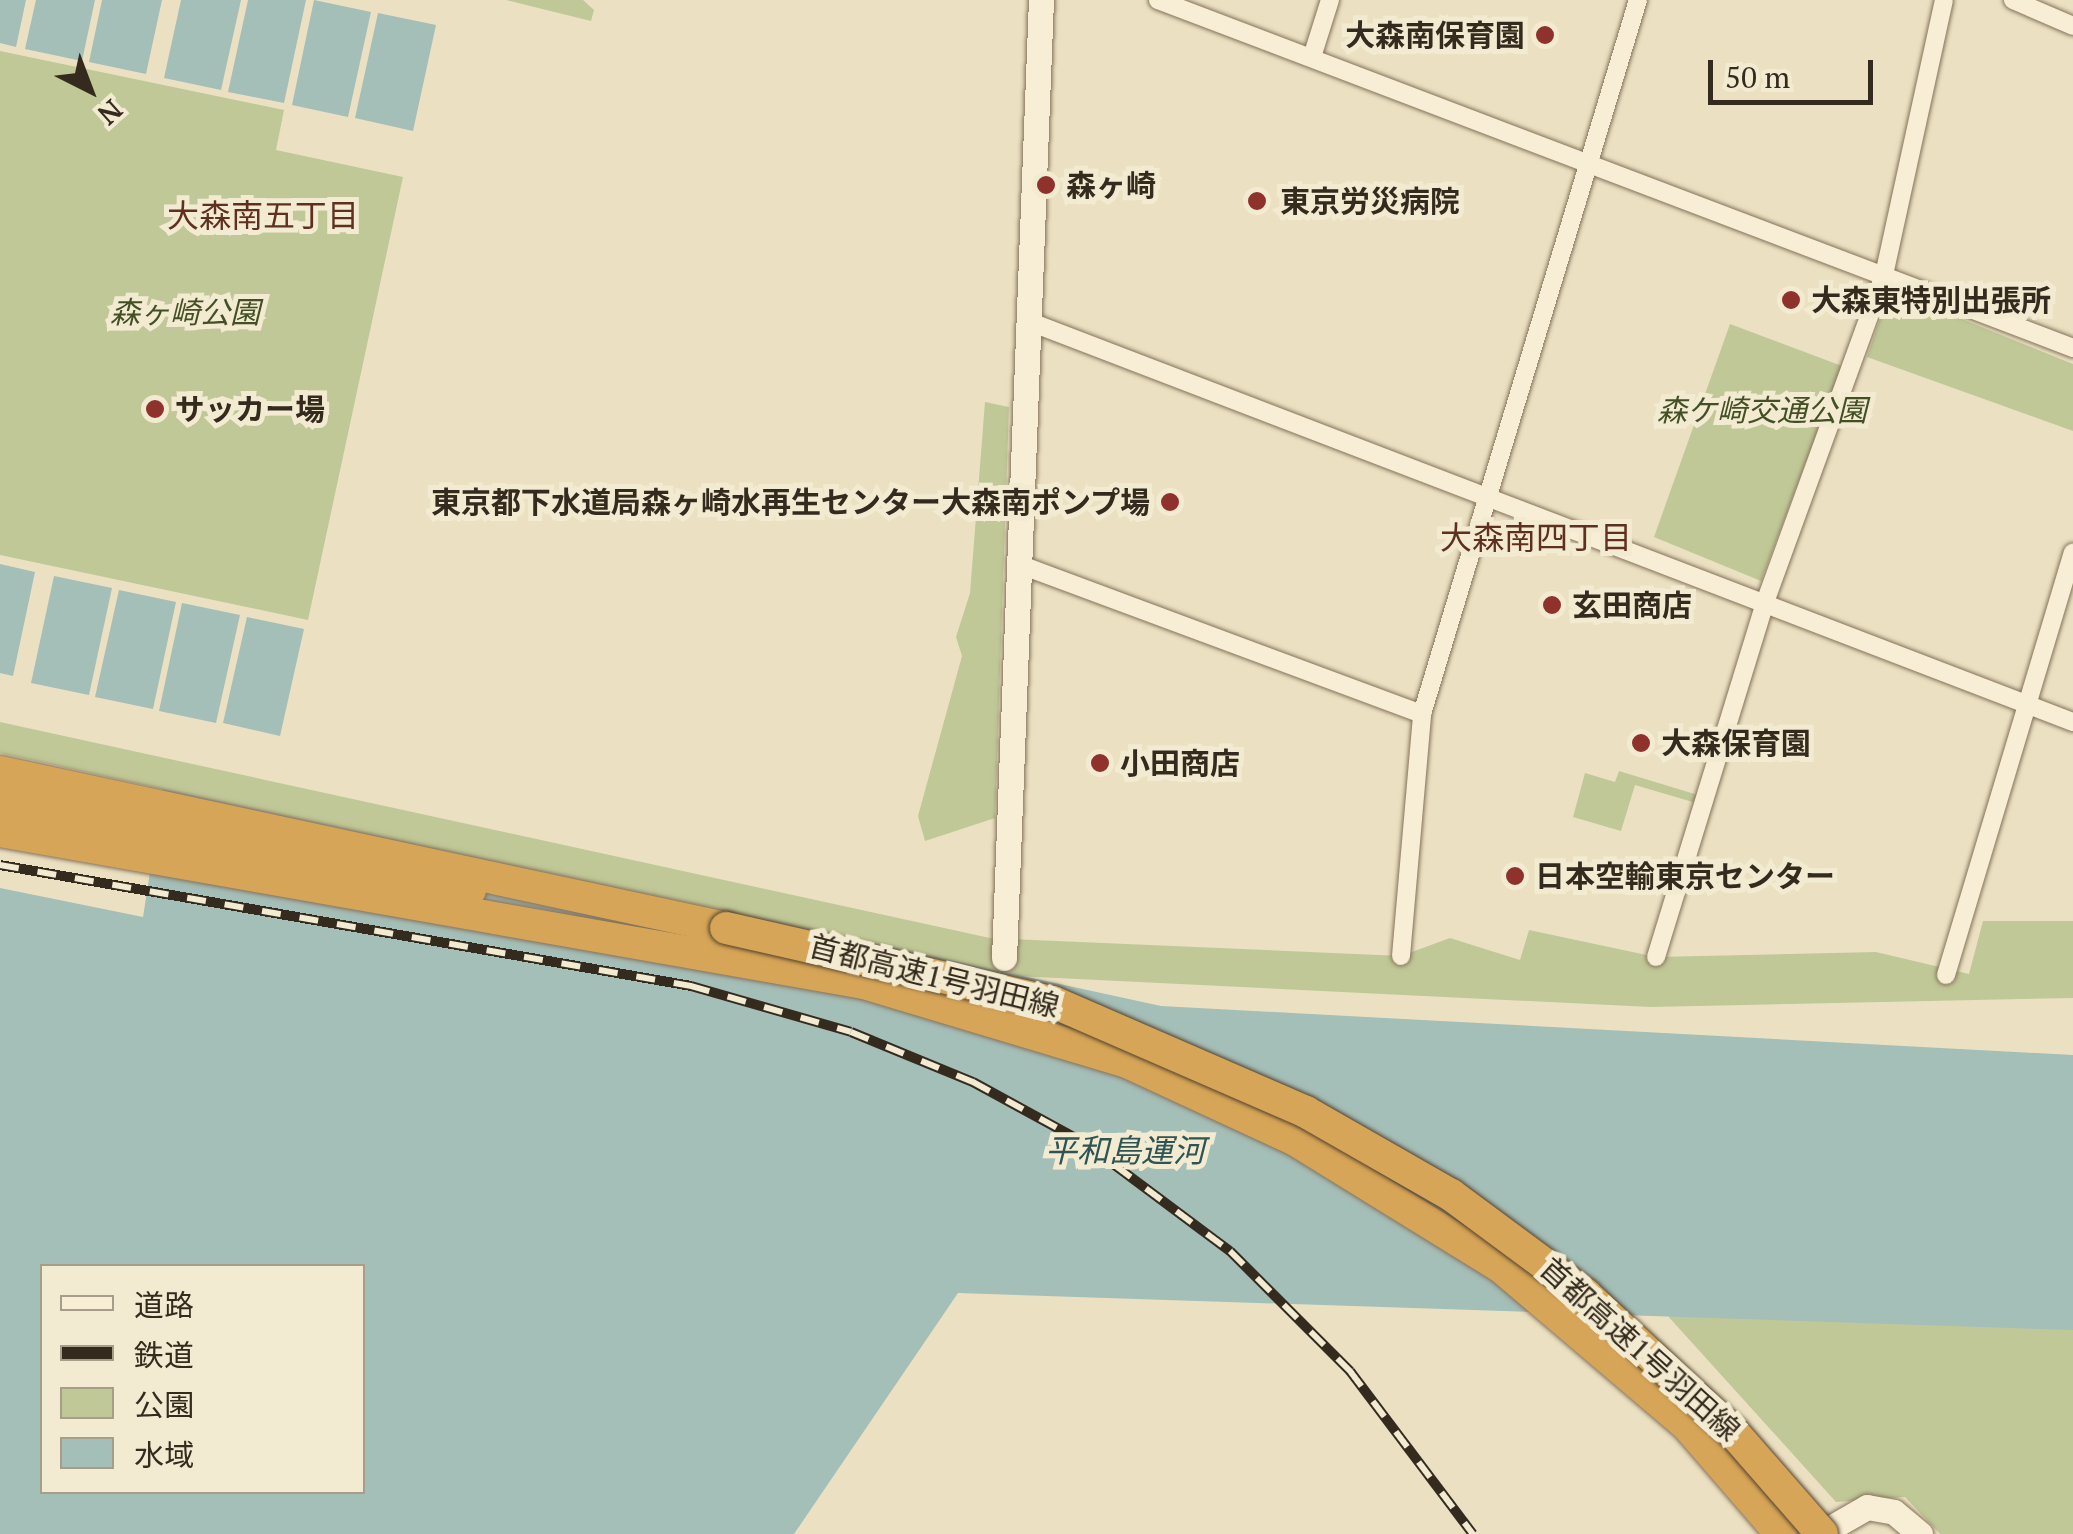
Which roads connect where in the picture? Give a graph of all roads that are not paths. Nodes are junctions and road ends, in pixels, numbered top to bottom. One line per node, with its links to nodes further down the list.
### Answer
1 (1041, 0): 11 (street)
2 (1158, 0): 8 (street)
3 (1330, 0): 8 (street)
4 (1638, 0): 9 (street)
5 (1944, 0): 10 (street)
6 (2013, 0): 7 (street)
7 (2073, 26)
8 (1312, 58): 9 (street)
9 (1588, 162): 10 (street); 13 (street)
10 (1884, 275): 12 (street); 16 (street)
11 (1033, 323): 13 (street); 15 (street)
12 (2073, 348)
13 (1487, 496): 16 (street); 18 (street)
14 (2073, 553): 17 (street)
15 (1021, 565): 18 (street); 25 (street)
16 (1764, 605): 17 (street); 26 (street)
17 (2030, 706): 19 (street); 27 (street)
18 (1422, 714): 24 (street)
19 (2073, 722)
20 (0, 772): 23 (highway)
21 (0, 803): 23 (highway, 首都高速1号羽田線)
22 (0, 831): 29 (highway, 首都高速1号羽田線)
23 (726, 928): 28 (highway, 首都高速1号羽田線, bridge)
24 (1401, 956)
25 (1004, 958)
26 (1656, 958)
27 (1946, 975)
28 (1780, 1482): 30 (highway, 首都高速1号羽田線, bridge); 31 (highway, bridge)
29 (1782, 1534)
30 (1821, 1534): 32 (street)
31 (1832, 1534)
32 (1920, 1534)

